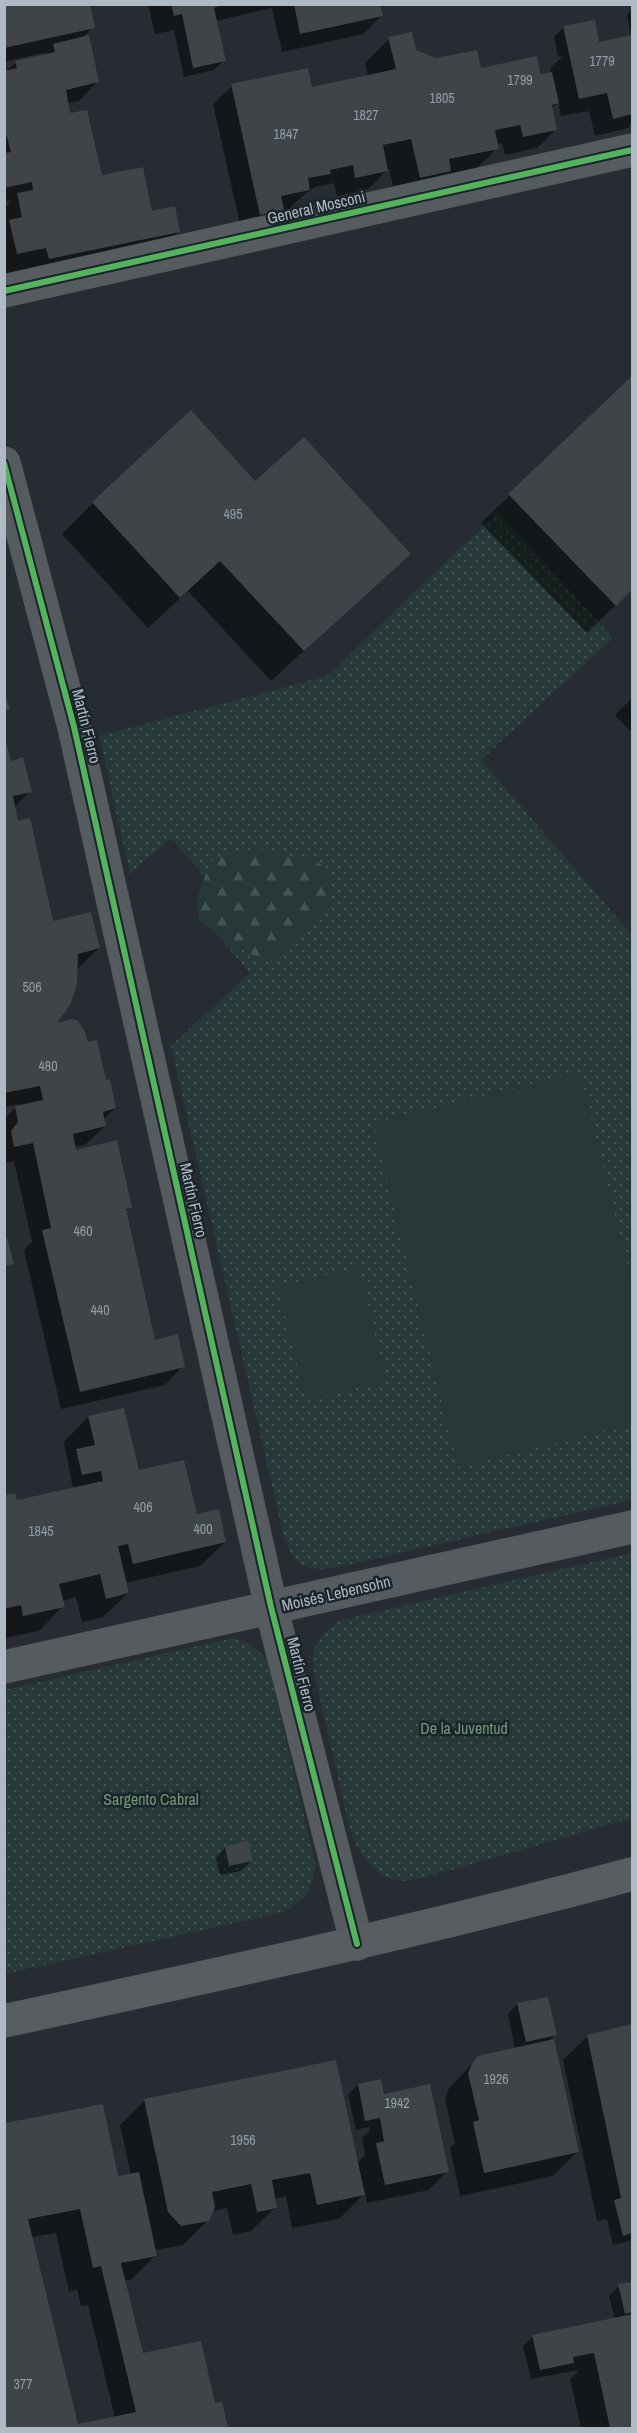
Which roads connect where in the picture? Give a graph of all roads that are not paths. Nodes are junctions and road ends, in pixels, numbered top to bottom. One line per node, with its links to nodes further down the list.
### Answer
1 (633, 150): 2 (street, General Mosconi)
2 (4, 291)
3 (4, 463): 5 (street, Martín Fierro)
4 (633, 1527): 5 (street, Moisés Lebensohn)
5 (272, 1607): 6 (street, Moisés Lebensohn); 8 (street, Martín Fierro)
6 (4, 1667)
7 (633, 1874): 8 (main road)
8 (357, 1944): 9 (main road)
9 (4, 2021)

